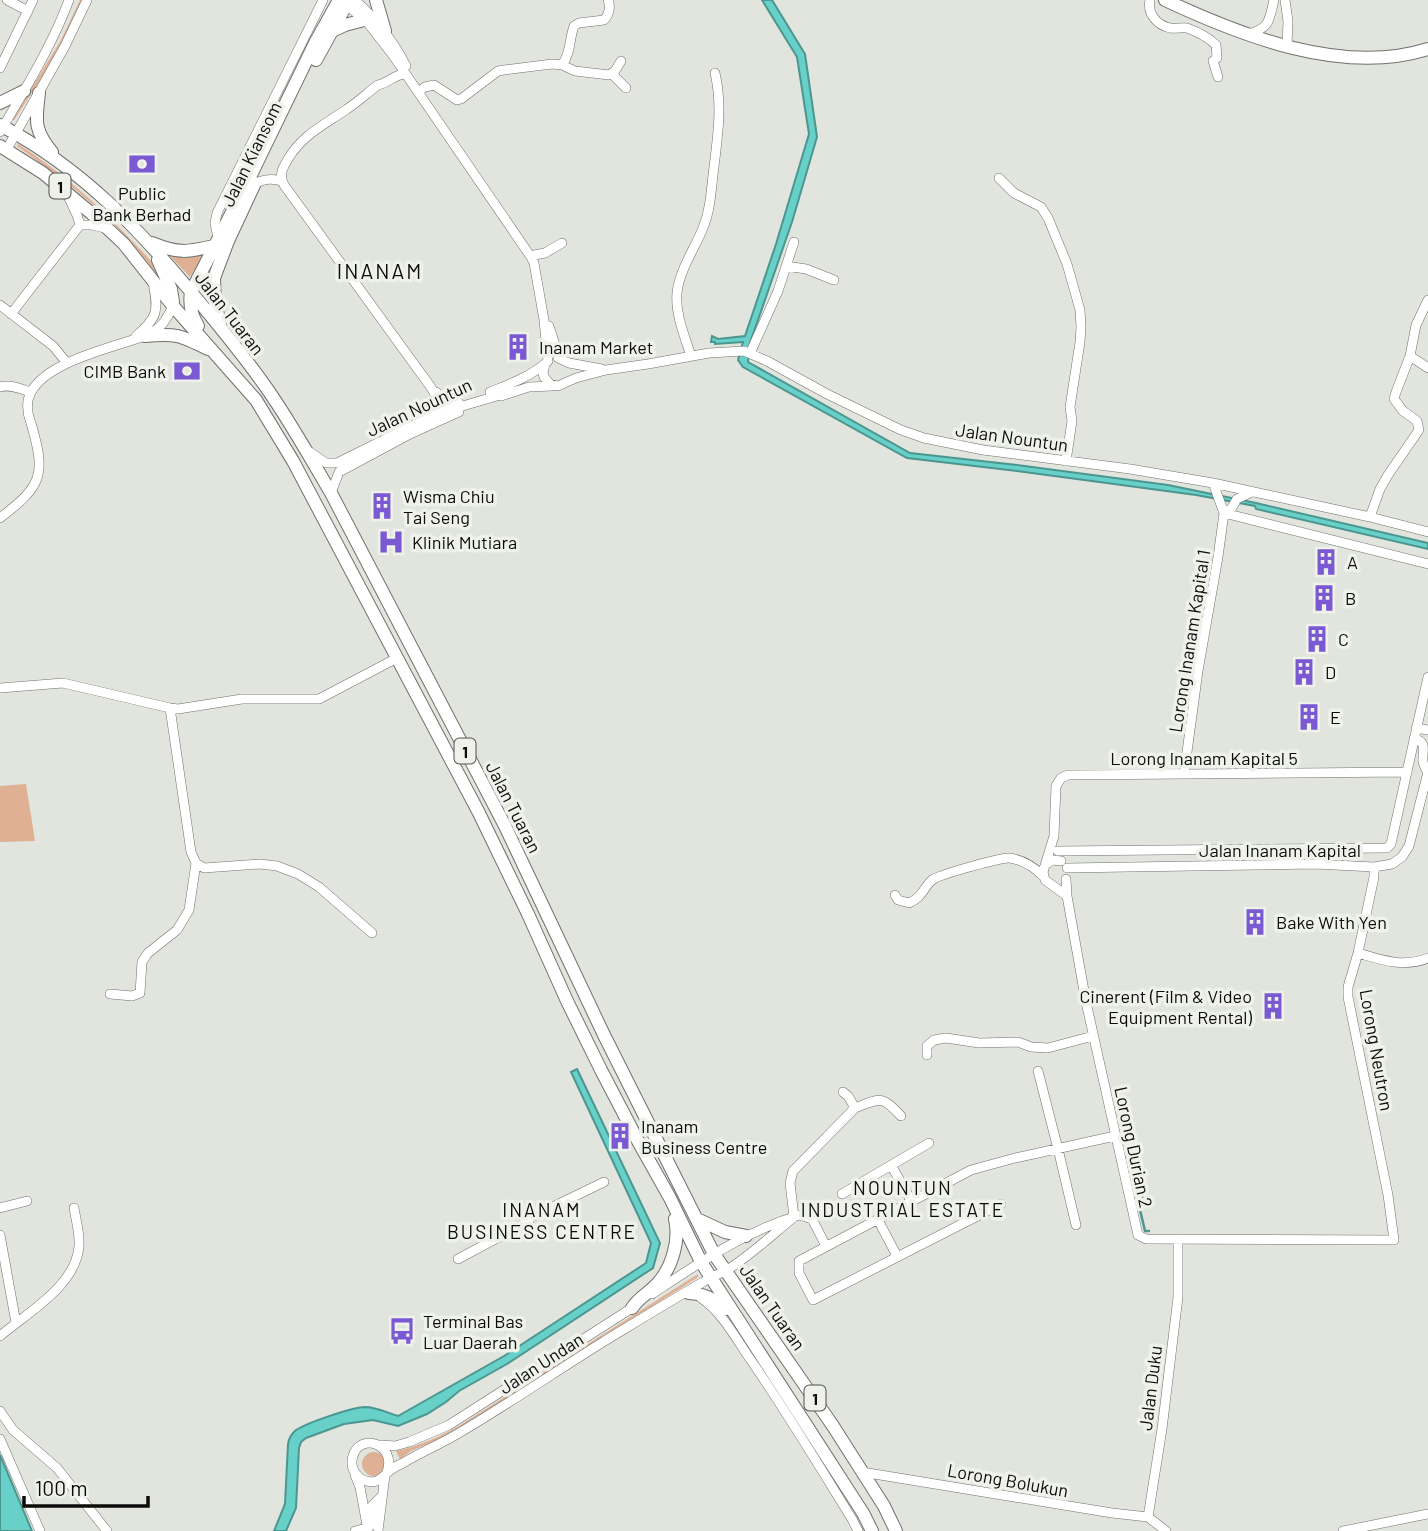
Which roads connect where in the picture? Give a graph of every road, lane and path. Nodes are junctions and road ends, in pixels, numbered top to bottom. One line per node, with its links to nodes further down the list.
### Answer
1 (7, 0): 13 (street)
2 (33, 0): 13 (street)
3 (69, 0): 31 (street)
4 (87, 0): 32 (street)
5 (323, 0): 45 (street)
6 (376, 0): 15 (main road)
7 (608, 0): 22 (street)
8 (1150, 0): 27 (street)
9 (1165, 0): 17 (main road)
10 (1274, 0): 17 (street)
11 (1285, 0): 18 (street)
12 (346, 1): 14 (street); 15 (street); 16 (main road, Jalan Kiansom); 45 (main road, Jalan Kiansom)
13 (28, 11): 23 (street)
14 (365, 20): 16 (main road); 20 (street)
15 (385, 31): 30 (street)
16 (330, 32): 40 (main road, Jalan Kiansom)
17 (1248, 34): 18 (main road)
18 (1287, 46): 19 (main road)
19 (1428, 49)
20 (392, 54): 25 (street); 28 (street)
21 (621, 61): 26 (street)
22 (562, 65): 26 (street); 30 (street)
23 (0, 68)
24 (715, 73): 62 (street)
25 (404, 74): 28 (street); 65 (street)
26 (612, 74): 29 (street)
27 (1218, 77)
28 (378, 85): 39 (street)
29 (625, 88)
30 (421, 90): 48 (street)
31 (24, 91): 33 (main road); 34 (street)
32 (39, 93): 35 (street); 37 (main road)
33 (0, 103)
34 (1, 128): 35 (main road, Jalan Tuaran / 1)
35 (16, 134): 36 (street); 37 (main road, Jalan Tuaran / 1)
36 (4, 148): 41 (main road, Jalan Tuaran / 1)
37 (61, 163): 44 (main road, Jalan Tuaran / 1)
38 (999, 178): 79 (street)
39 (282, 181): 40 (street); 72 (street)
40 (256, 183): 57 (main road, Jalan Kiansom)
41 (62, 188): 42 (street); 43 (main road, Jalan Tuaran / 1)
42 (80, 225): 43 (street); 56 (street)
43 (109, 229): 50 (main road, Jalan Tuaran / 1)
44 (148, 242): 45 (main road); 52 (main road, Jalan Tuaran / 1); 55 (main road)
45 (216, 242): 52 (main road, Jalan Kiansom)
46 (562, 243): 48 (street)
47 (794, 243): 49 (street)
48 (534, 255): 64 (street)
49 (786, 266): 51 (street); 61 (street)
50 (152, 279): 55 (main road, Jalan Tuaran / 1); 59 (street)
51 (834, 280)
52 (191, 292): 57 (main road, Jalan Tuaran / 1); 60 (main road)
53 (1428, 300): 63 (street)
54 (0, 305): 56 (street)
55 (173, 306): 58 (street); 60 (main road, Jalan Tuaran / 1)
56 (11, 314): 66 (street)
57 (222, 330): 78 (main road, Jalan Tuaran / 1)
58 (145, 336): 59 (street); 60 (main road)
59 (129, 342): 66 (street)
60 (215, 352): 88 (main road, Jalan Tuaran / 1)
61 (752, 354): 62 (street, Jalan Nountun); 79 (street, Jalan Nountun)
62 (691, 356): 68 (street, Jalan Nountun)
63 (1410, 356): 67 (street); 84 (street)
64 (564, 360): 65 (street, Jalan Nountun); 68 (street, Jalan Nountun); 69 (street)
65 (547, 362): 70 (street); 75 (street, Jalan Nountun)
66 (67, 363): 73 (street)
67 (1428, 368)
68 (606, 370): 69 (street, Jalan Nountun)
69 (566, 383): 70 (street, Jalan Nountun)
70 (554, 386): 74 (street, Jalan Nountun)
71 (0, 387): 73 (street)
72 (432, 389): 75 (street); 76 (street); 77 (street)
73 (30, 392): 85 (street)
74 (507, 393): 76 (street); 82 (street, Jalan Nountun)
75 (458, 403): 76 (street, Jalan Nountun)
76 (444, 409): 77 (street, Jalan Nountun)
77 (412, 425): 78 (street, Jalan Nountun)
78 (306, 449): 82 (main road, Jalan Tuaran / 1)
79 (1066, 461): 80 (street, Jalan Nountun)
80 (1213, 483): 81 (street, Jalan Nountun); 83 (street)
81 (1254, 492): 83 (street); 84 (street, Jalan Nountun)
82 (331, 493): 132 (main road, Jalan Tuaran / 1)
83 (1224, 513): 87 (street); 98 (street, Lorong Inanam Kapital 1)
84 (1370, 517): 86 (street, Jalan Nountun)
85 (0, 518)
86 (1428, 532)
87 (1428, 564)
88 (397, 658): 91 (street); 125 (main road, Jalan Tuaran / 1)
89 (1428, 677): 92 (street)
90 (0, 688): 91 (street)
91 (170, 708): 101 (street)
92 (1423, 719): 93 (street)
93 (1416, 728): 94 (street); 95 (street)
94 (1428, 730)
95 (1414, 738): 96 (street); 97 (street, Jalan Inanam Kapital)
96 (1407, 772): 98 (street, Lorong Inanam Kapital 5); 100 (street)
97 (1428, 772): 104 (street, Jalan Inanam Kapital)
98 (1184, 774): 99 (street, Lorong Inanam Kapital 5)
99 (1054, 836): 100 (street, Lorong Inanam Kapital 5); 102 (street, Lorong Inanam Kapital 5)
100 (1058, 851): 103 (street, Lorong Inanam Kapital 5)
101 (196, 863): 109 (street); 112 (street)
102 (1046, 864): 103 (street); 105 (street)
103 (1064, 864): 104 (street, Jalan Inanam Kapital); 106 (street)
104 (1374, 867): 110 (street, Lorong Neutron)
105 (1045, 879): 106 (street); 107 (street); 108 (street)
106 (1066, 879): 108 (street, Lorong Durian 2)
107 (895, 895)
108 (1067, 896): 113 (street, Lorong Durian 2)
109 (372, 933)
110 (1358, 953): 111 (street); 138 (street, Lorong Neutron)
111 (1428, 958)
112 (110, 994)
113 (1094, 1036): 114 (street); 119 (street, Lorong Durian 2)
114 (927, 1055)
115 (1038, 1071): 121 (street)
116 (843, 1092): 117 (street)
117 (855, 1108): 118 (street); 131 (street)
118 (901, 1116)
119 (1115, 1136): 121 (street); 137 (street, Lorong Durian 2)
120 (929, 1143): 122 (street)
121 (1058, 1149): 127 (street); 134 (street)
122 (891, 1165): 124 (street); 127 (street)
123 (604, 1182): 142 (street)
124 (842, 1194)
125 (670, 1198): 143 (main road, Jalan Tuaran / 1); 148 (main road)
126 (27, 1201): 129 (street)
127 (912, 1202): 133 (street)
128 (1001, 1205): 141 (street)
129 (0, 1208)
130 (74, 1208): 150 (street)
131 (794, 1217): 136 (street, Jalan Undan); 139 (street); 144 (street, Jalan Undan)
132 (698, 1219): 136 (main road); 140 (main road, Jalan Tuaran / 1)
133 (878, 1220): 139 (street); 141 (street)
134 (1076, 1225)
135 (0, 1235): 150 (street)
136 (746, 1236): 140 (street, Jalan Undan)
137 (1178, 1239): 138 (street, Lorong Durian 2); 160 (street, Jalan Duku)
138 (1394, 1240)
139 (826, 1246): 141 (street)
140 (714, 1254): 143 (street, Jalan Undan); 144 (main road, Jalan Tuaran / 1)
141 (898, 1256)
142 (458, 1259)
143 (701, 1262): 145 (main road, Jalan Tuaran / 1); 148 (street, Jalan Undan)
144 (726, 1270): 145 (street, Jalan Undan); 156 (main road, Jalan Tuaran / 1)
145 (710, 1278): 147 (street, Jalan Undan); 149 (main road, Jalan Tuaran / 1)
146 (690, 1293): 147 (street); 149 (main road); 166 (street)
147 (673, 1300): 157 (street, Jalan Undan)
148 (632, 1308): 154 (street, Jalan Undan)
149 (734, 1315): 167 (main road, Jalan Tuaran / 1)
150 (16, 1323): 151 (street)
151 (0, 1336)
152 (0, 1411): 163 (street)
153 (0, 1439): 162 (street)
154 (378, 1445): 155 (street, Jalan Undan); 157 (street)
155 (353, 1470): 157 (street); 161 (street)
156 (862, 1472): 160 (street, Lorong Bolukun); 168 (main road, Jalan Tuaran / 1)
157 (386, 1474): 158 (street)
158 (381, 1497): 161 (street); 165 (street)
159 (1428, 1514): 170 (street)
160 (1148, 1517): 169 (street)
161 (368, 1530): 164 (street)
162 (40, 1531)
163 (107, 1531)
164 (355, 1531)
165 (377, 1531)
166 (858, 1531)
167 (870, 1531)
168 (896, 1531)
169 (1166, 1531)
170 (1343, 1531)

